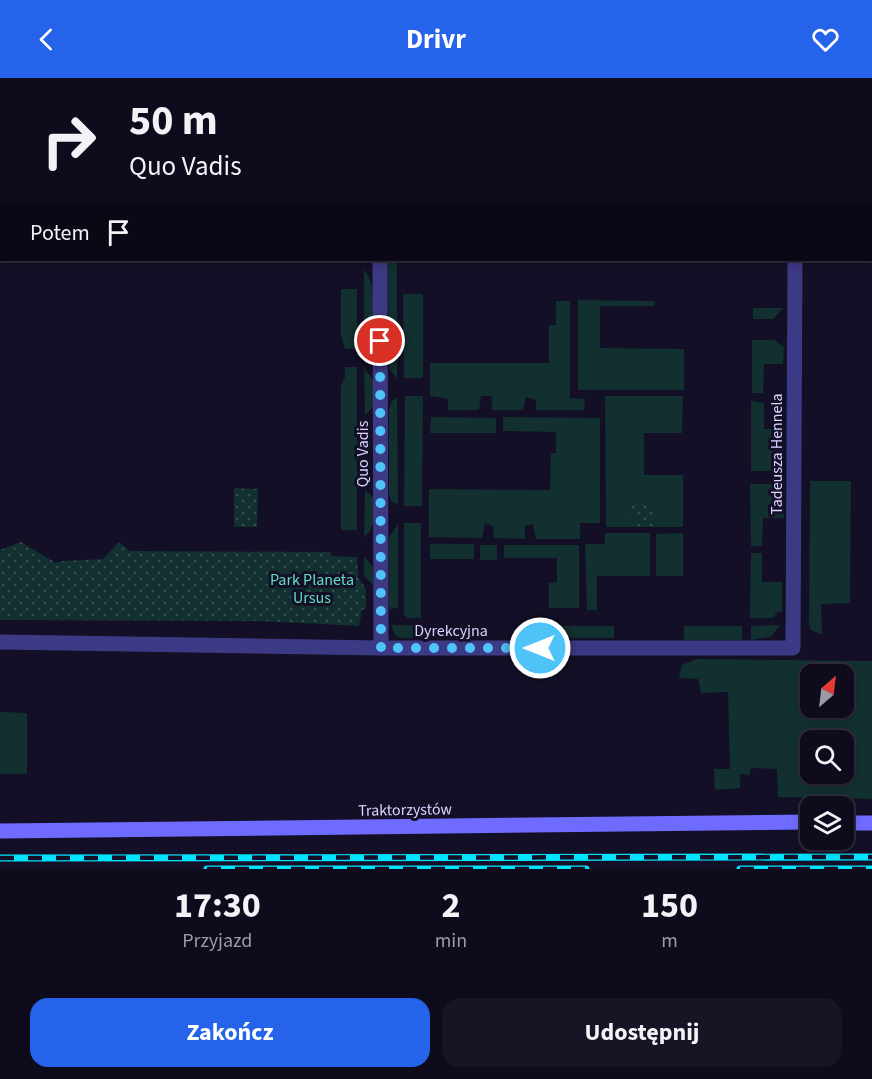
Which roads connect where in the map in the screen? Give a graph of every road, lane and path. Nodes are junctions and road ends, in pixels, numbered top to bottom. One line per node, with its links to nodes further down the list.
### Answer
1 (380, 261): 4 (street, Quo Vadis)
2 (795, 261): 5 (street, Tadeusza Hennela)
3 (0, 642): 4 (street, Dyrekcyjna)
4 (381, 648): 5 (street, Dyrekcyjna)
5 (793, 648)
6 (800, 822): 9 (street, Traktorzystów)
7 (854, 823): 8 (street)
8 (872, 823)
9 (0, 831)

